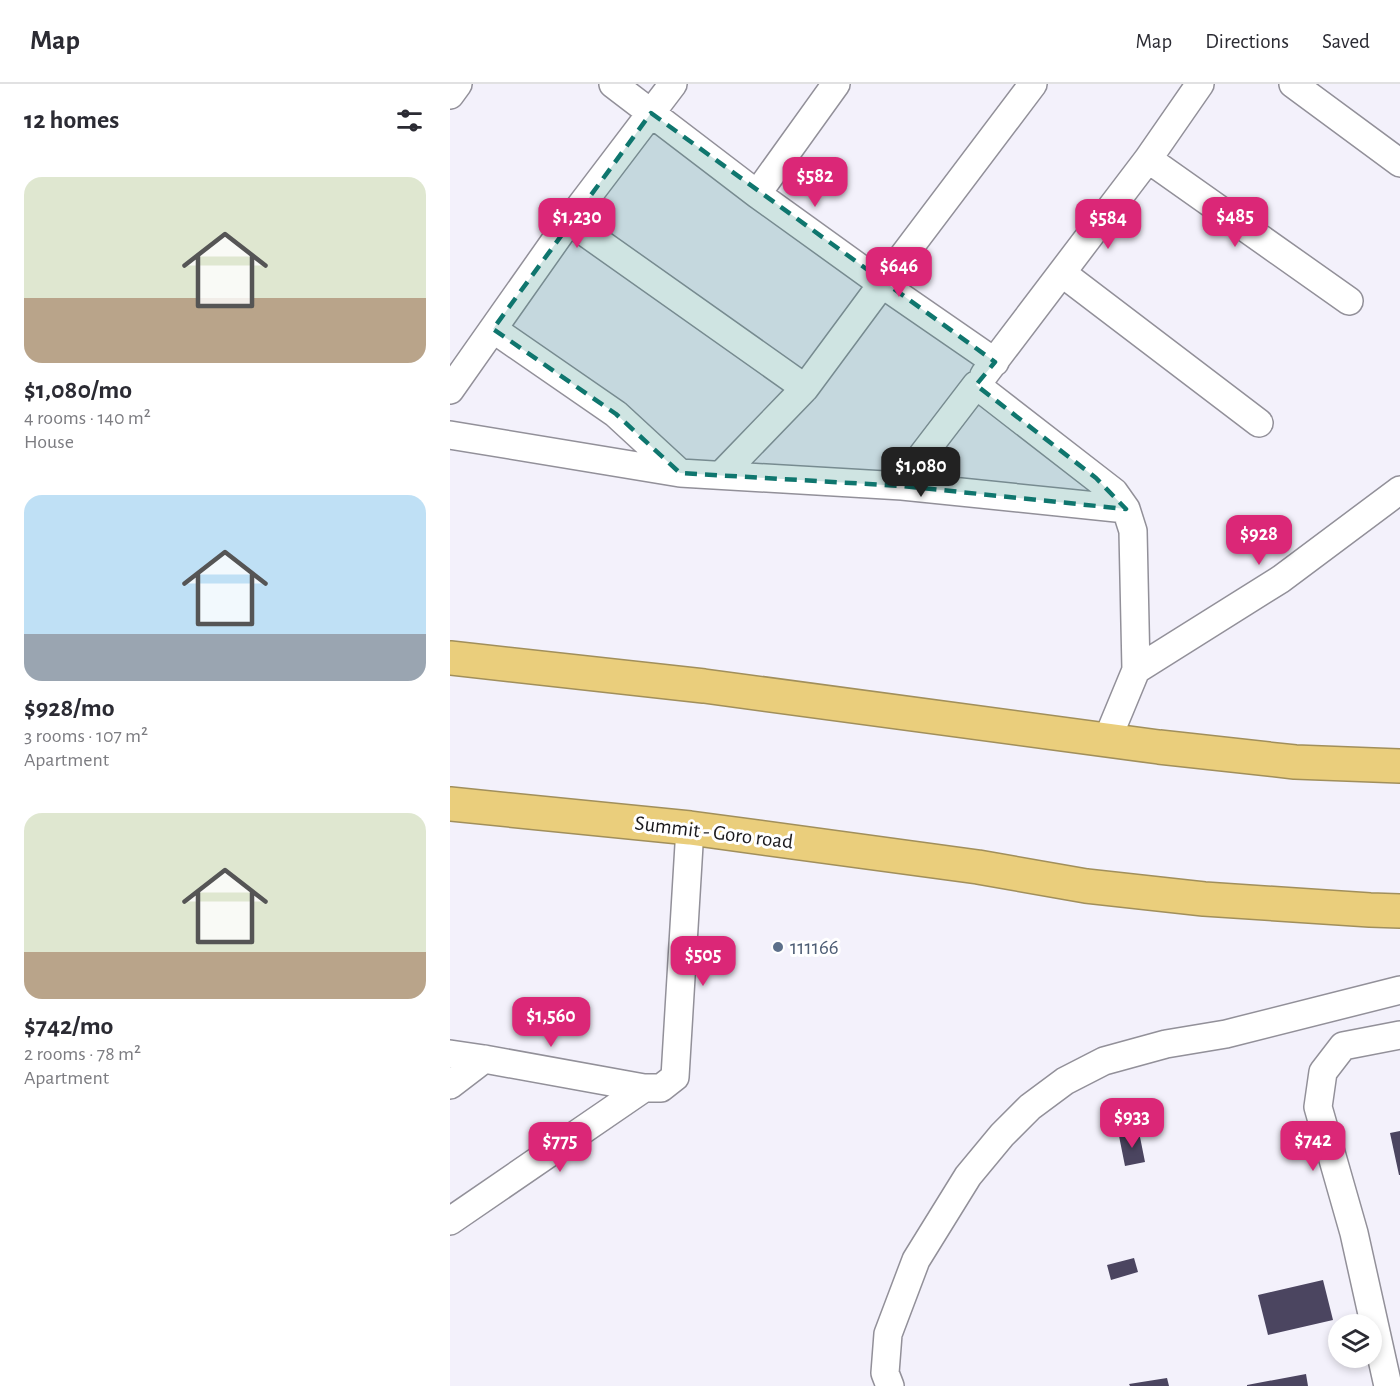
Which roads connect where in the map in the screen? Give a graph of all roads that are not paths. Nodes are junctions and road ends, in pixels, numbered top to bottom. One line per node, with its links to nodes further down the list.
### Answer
1 (458, 84): 8 (street)
2 (613, 84): 9 (street)
3 (673, 84): 9 (street)
4 (836, 84): 12 (street)
5 (1033, 84): 15 (street)
6 (1200, 84): 10 (street)
7 (1293, 84): 11 (street)
8 (450, 95)
9 (651, 113): 12 (street); 13 (street)
10 (1148, 159): 14 (street); 16 (street)
11 (1400, 163)
12 (757, 194): 15 (street)
13 (569, 221): 17 (street); 20 (street)
14 (1062, 273): 18 (street); 22 (street)
15 (882, 284): 18 (street); 20 (street)
16 (1349, 301)
17 (493, 329): 21 (street); 24 (street)
18 (994, 362): 19 (street)
19 (976, 385): 26 (street); 28 (street)
20 (805, 388): 25 (street)
21 (450, 390)
22 (1259, 423)
23 (450, 435): 24 (street)
24 (681, 473): 25 (street)
25 (722, 474): 26 (street)
26 (902, 486): 28 (street)
27 (1400, 490): 30 (street)
28 (1126, 508): 30 (street)
29 (450, 658): 31 (highway)
30 (1136, 670): 31 (street)
31 (1107, 740): 32 (highway)
32 (1400, 766)
33 (450, 804): 34 (highway, Summit - Goro road)
34 (690, 828): 35 (highway, Summit - Goro road); 41 (street)
35 (1400, 911)
36 (1400, 990): 43 (street)
37 (1400, 1035): 44 (street)
38 (450, 1054): 39 (street)
39 (484, 1059): 40 (street); 41 (street)
40 (450, 1085)
41 (644, 1088): 42 (street)
42 (450, 1221)
43 (890, 1386)
44 (1388, 1386)

